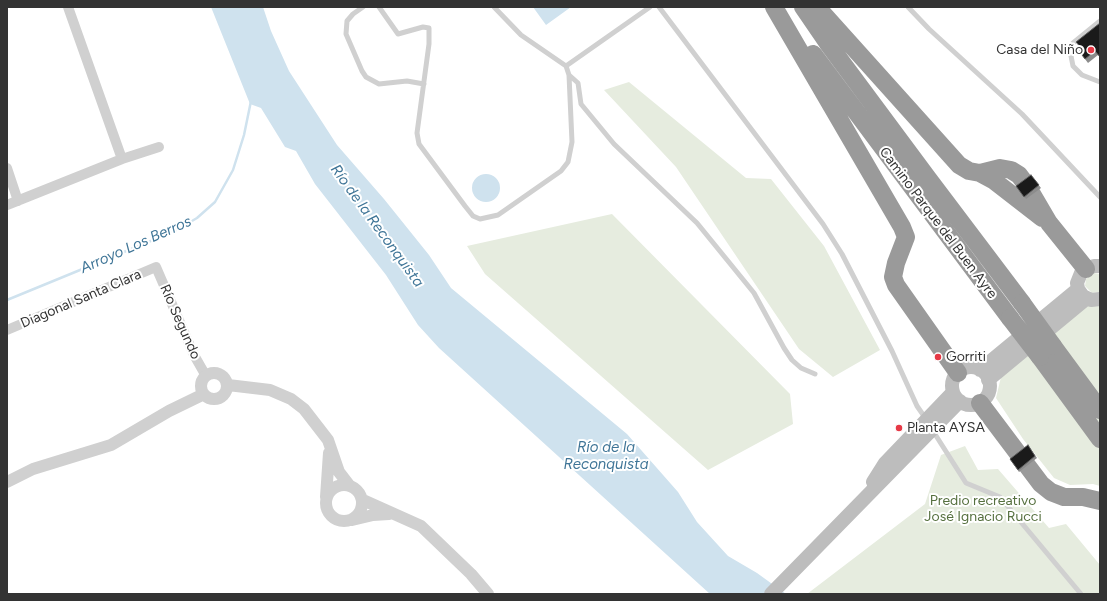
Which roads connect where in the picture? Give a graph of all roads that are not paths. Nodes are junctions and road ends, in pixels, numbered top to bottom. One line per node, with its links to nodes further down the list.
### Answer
1 (68, 7): 17 (street)
2 (363, 7): 15 (lane)
3 (379, 7): 15 (lane)
4 (494, 7): 12 (lane)
5 (650, 7): 12 (lane)
6 (659, 7): 38 (lane)
7 (776, 7): 28 (highway, Camino Parque del Buen Ayre, bridge); 29 (highway)
8 (803, 7): 28 (highway, Camino Parque del Buen Ayre, bridge)
9 (817, 7): 19 (highway)
10 (908, 7): 20 (lane)
11 (1100, 21): 14 (lane)
12 (566, 66): 13 (lane)
13 (569, 75): 15 (lane); 30 (lane)
14 (1100, 82)
15 (424, 84)
16 (159, 147): 17 (street)
17 (122, 159): 21 (street)
18 (7, 168): 21 (street)
19 (980, 173): 23 (highway); 23 (highway)
20 (1100, 197)
21 (18, 201): 22 (street)
22 (7, 205)
23 (1049, 223): 25 (highway)
24 (156, 267): 27 (street, Diagonal Santa Clara); 32 (street, Río Segundo)
25 (1093, 268): 26 (main road)
26 (1088, 295): 31 (main road)
27 (7, 330)
28 (1046, 352): 37 (highway, Camino Parque del Buen Ayre); 39 (highway, Camino Parque del Buen Ayre)
29 (958, 372): 31 (main road); 35 (main road)
30 (815, 374)
31 (984, 375): 36 (main road)
32 (206, 376): 33 (street); 34 (street)
33 (228, 385): 34 (street); 40 (street)
34 (204, 394): 41 (street)
35 (957, 397): 36 (main road); 38 (main road)
36 (980, 403): 45 (highway)
37 (1100, 410)
38 (929, 425): 49 (main road); 50 (lane)
39 (1100, 439)
40 (328, 440): 42 (street); 44 (street)
41 (7, 482)
42 (349, 485): 43 (street); 44 (street)
43 (363, 500): 46 (street); 47 (street)
44 (326, 501): 47 (street)
45 (1100, 501)
46 (393, 514): 47 (street); 48 (street)
47 (351, 520)
48 (488, 594)
49 (771, 594)
50 (1081, 594)

